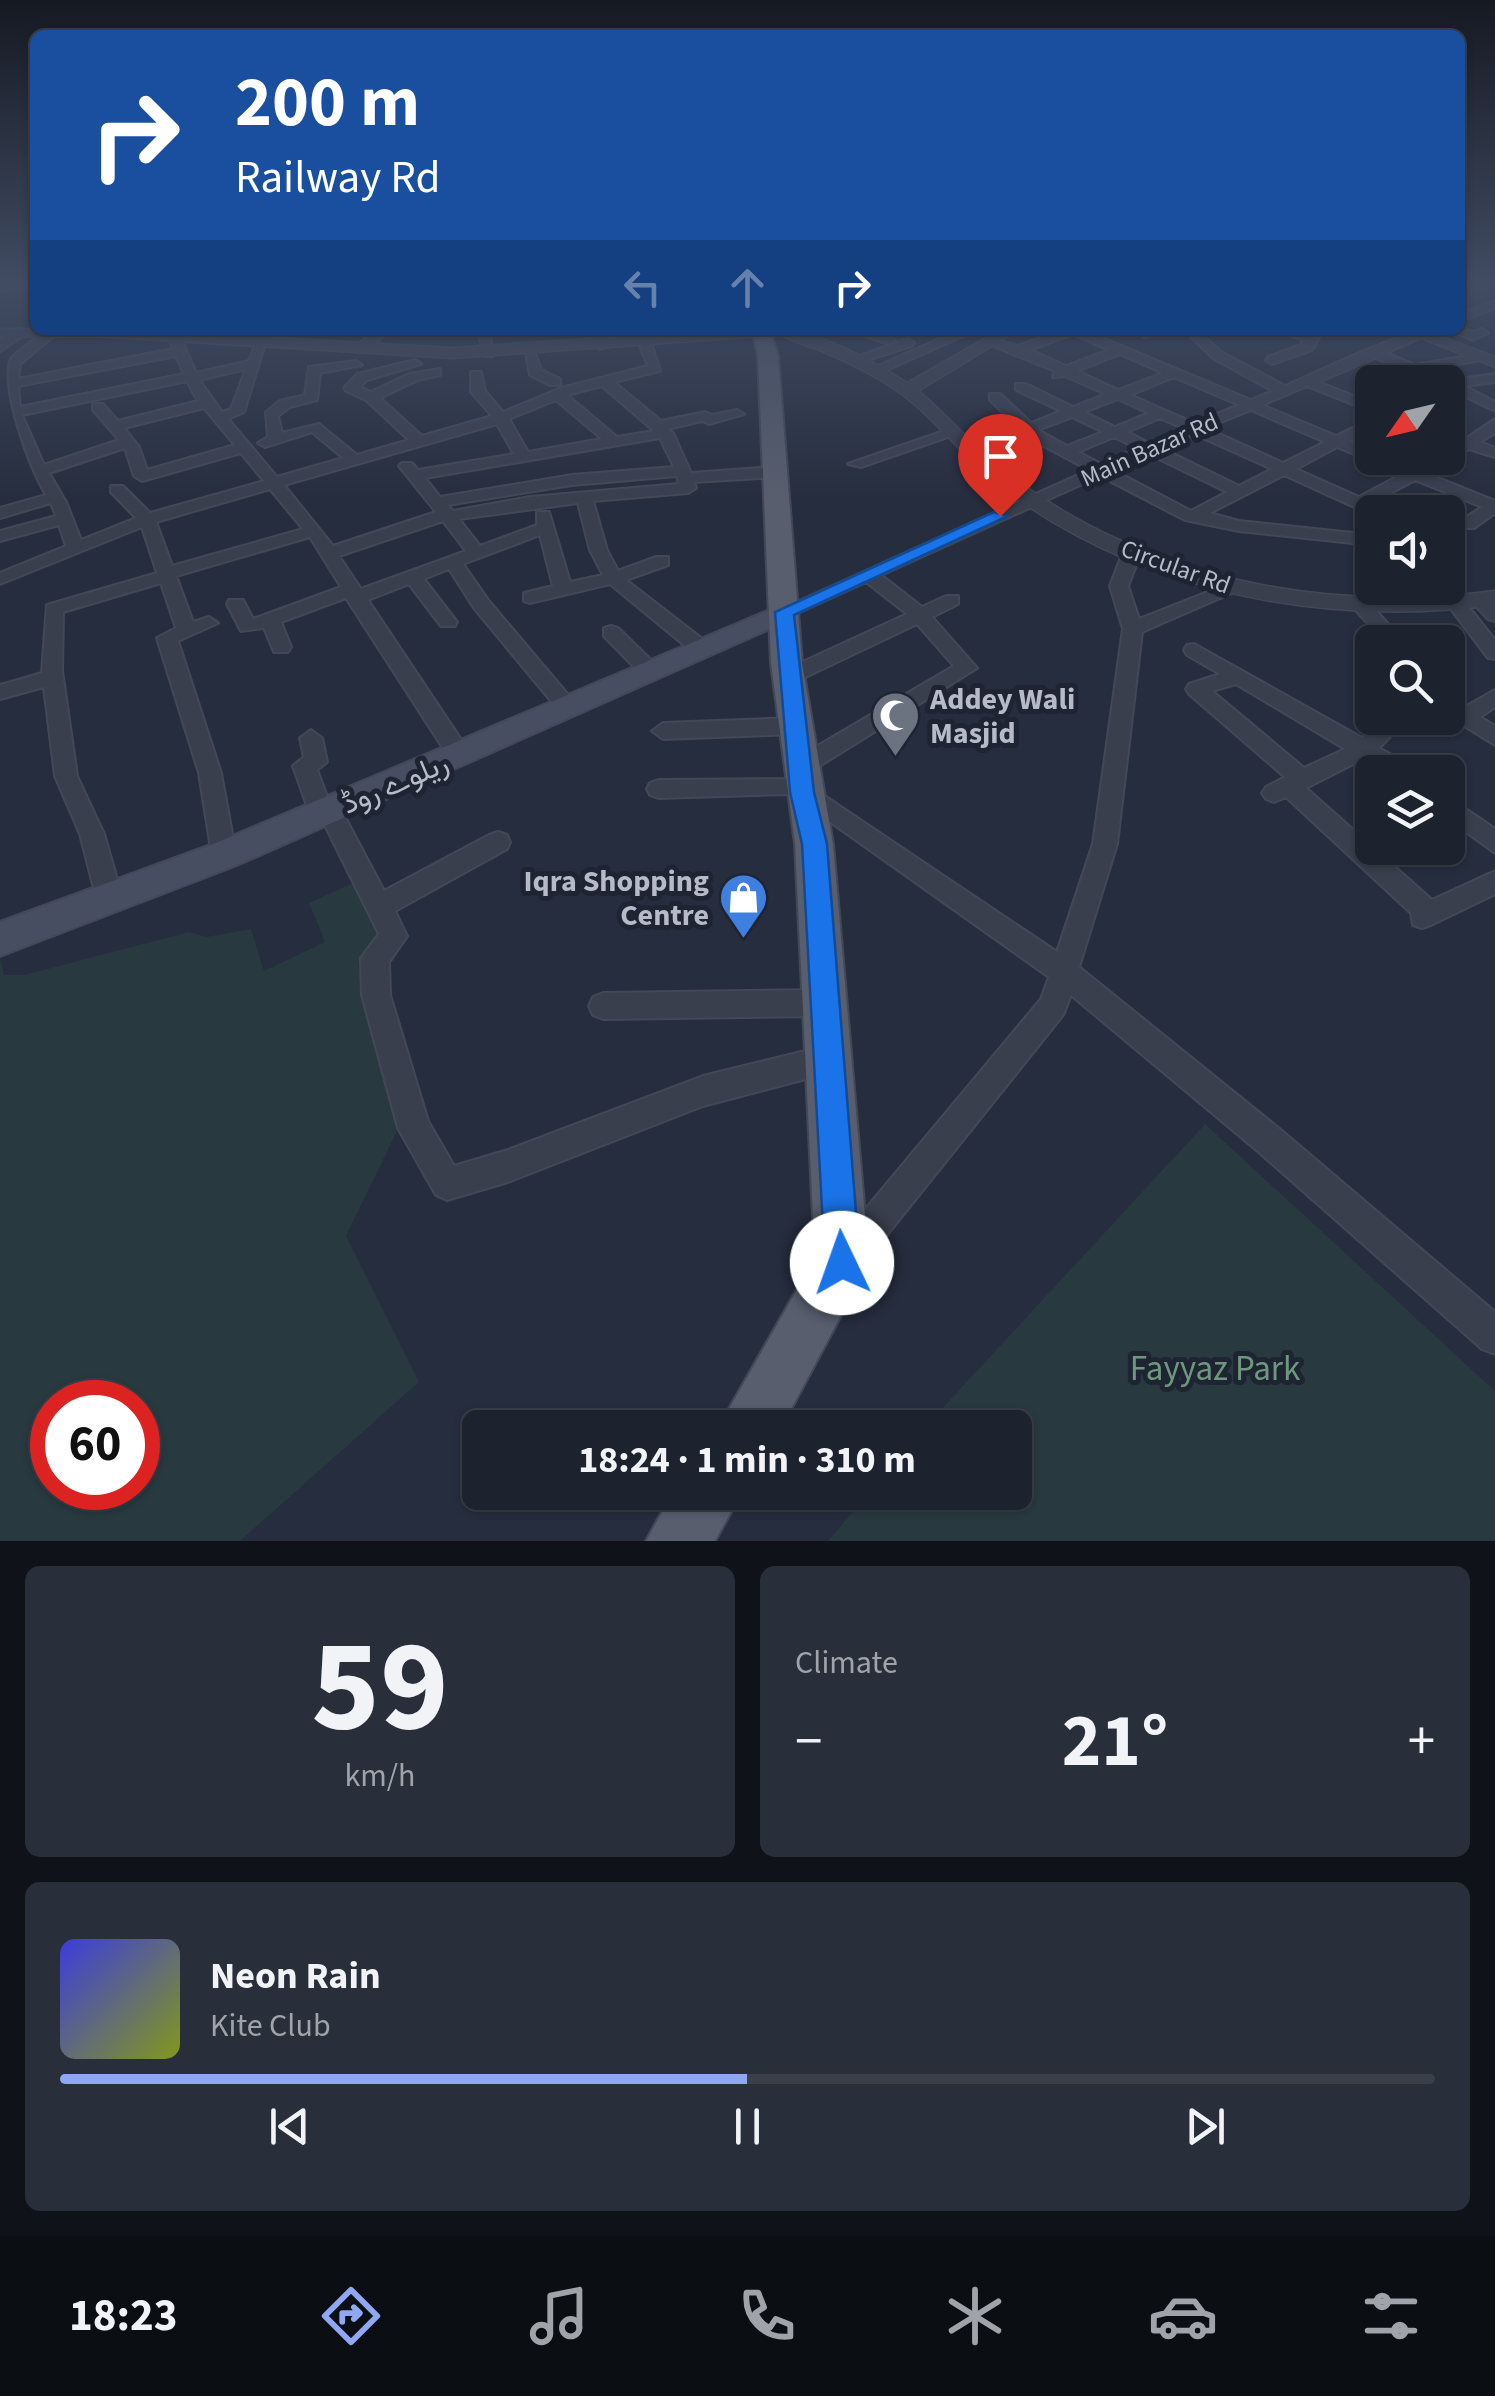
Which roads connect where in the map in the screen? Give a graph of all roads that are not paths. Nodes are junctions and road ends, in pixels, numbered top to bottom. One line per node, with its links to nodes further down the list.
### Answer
1 (125, 356): 40 (street)
2 (183, 356): 36 (street)
3 (257, 356): 22 (street)
4 (356, 356): 30 (street)
5 (530, 356): 41 (street)
6 (651, 356): 38 (street)
7 (772, 356): 63 (main road)
8 (842, 356): 20 (street, Circular Rd)
9 (867, 356): 20 (street)
10 (909, 356): 29 (street)
11 (969, 356): 43 (street)
12 (1032, 356): 31 (street)
13 (1105, 356): 31 (street)
14 (1133, 356): 34 (street)
15 (1219, 356): 44 (street)
16 (1283, 356): 21 (street)
17 (1363, 356): 39 (street, Main Bazar Rd)
18 (1383, 356): 24 (street)
19 (1465, 356): 32 (street)
20 (854, 360): 29 (street, Circular Rd)
21 (1272, 360)
22 (255, 363): 36 (street); 58 (street)
23 (415, 364): 30 (street)
24 (1409, 365)
25 (1424, 365): 26 (street)
26 (1451, 365)
27 (6, 367): 40 (street)
28 (1465, 367): 32 (street)
29 (875, 370): 43 (street, Circular Rd)
30 (359, 371): 47 (street); 58 (street)
31 (1065, 371): 42 (street); 46 (street)
32 (1492, 371): 37 (street)
33 (434, 372): 47 (street)
34 (1174, 374): 46 (street); 50 (street)
35 (476, 375): 57 (street)
36 (192, 377): 52 (street); 58 (street)
37 (1465, 379)
38 (603, 380): 41 (street); 62 (street)
39 (1304, 381): 44 (street, Main Bazar Rd); 48 (street)
40 (10, 384): 52 (street)
41 (556, 388): 57 (street); 70 (street)
42 (1021, 388): 54 (street); 66 (street)
43 (907, 390): 65 (street, Circular Rd)
44 (1284, 390): 50 (street, Main Bazar Rd)
45 (1465, 392): 51 (street)
46 (1118, 394): 54 (street); 56 (street)
47 (371, 398): 69 (street)
48 (1355, 401)
49 (726, 402): 55 (street)
50 (1250, 404): 61 (street, Main Bazar Rd); 73 (street)
51 (1495, 407)
52 (10, 408): 88 (street)
53 (98, 408): 60 (street)
54 (1074, 412): 64 (street); 66 (street)
55 (738, 414): 62 (street); 63 (street)
56 (1159, 414): 61 (street); 64 (street)
57 (501, 418): 69 (street); 83 (street)
58 (238, 420): 60 (street); 68 (street); 76 (street)
59 (1495, 423): 74 (street)
60 (116, 426): 71 (street)
61 (1192, 429): 78 (street, Main Bazar Rd); 86 (street)
62 (663, 430): 70 (street); 90 (street)
63 (773, 430): 89 (main road)
64 (1114, 432): 78 (street); 81 (street)
65 (952, 433): 80 (street, Circular Rd); 85 (street)
66 (1035, 434): 80 (street); 81 (street)
67 (1355, 434): 73 (street)
68 (276, 440): 76 (street); 84 (street)
69 (418, 440): 77 (street)
70 (613, 441): 83 (street)
71 (128, 442): 76 (street); 88 (street)
72 (1465, 442): 74 (street)
73 (1340, 443): 79 (street); 86 (street)
74 (1468, 443): 75 (street); 82 (street)
75 (1465, 445)
76 (245, 448): 94 (street)
77 (393, 448): 84 (street); 91 (street)
78 (1148, 449): 87 (street, Main Bazar Rd); 96 (street)
79 (1355, 449)
80 (968, 450): 100 (street, Circular Rd)
81 (1066, 452): 87 (street)
82 (1495, 453)
83 (523, 456): 91 (street)
84 (352, 460): 94 (street)
85 (856, 464)
86 (1283, 469): 96 (street); 101 (street)
87 (1100, 471): 100 (street, Main Bazar Rd); 106 (street)
88 (38, 472): 98 (street)
89 (776, 472): 90 (street); 134 (main road)
90 (685, 474): 99 (street); 104 (street)
91 (414, 475): 104 (street)
92 (1412, 475): 97 (street)
93 (1416, 475): 103 (street)
94 (276, 483): 108 (street); 111 (street)
95 (117, 489): 108 (street)
96 (1240, 492): 106 (street)
97 (1375, 495)
98 (55, 496): 105 (street); 107 (street)
99 (584, 498): 102 (street); 123 (street)
100 (1033, 501): 115 (street, Circular Rd); 121 (street, Main Bazar Rd)
101 (1355, 501)
102 (539, 502): 104 (street); 110 (street)
103 (1495, 507): 109 (street)
104 (445, 511): 116 (street); 117 (street)
105 (0, 512)
106 (1197, 514): 113 (street)
107 (64, 519): 112 (street); 114 (street)
108 (147, 519): 114 (street); 120 (street)
109 (1468, 524)
110 (546, 527): 116 (street); 125 (street)
111 (314, 531): 117 (street); 120 (street)
112 (0, 536)
113 (1355, 538)
114 (75, 548): 124 (street)
115 (1132, 552): 126 (street, Circular Rd); 140 (street)
116 (477, 553): 119 (street)
117 (327, 554): 127 (street)
118 (662, 561): 123 (street)
119 (453, 562): 122 (street); 153 (street)
120 (167, 574): 141 (street); 150 (street)
121 (869, 575): 134 (street, Main Bazar Rd); 135 (street)
122 (413, 577): 127 (street); 137 (street)
123 (614, 578): 125 (street); 144 (street)
124 (0, 579)
125 (563, 588): 128 (street)
126 (1234, 588): 131 (street, Circular Rd); 140 (street)
127 (352, 594): 136 (street); 162 (street)
128 (530, 597)
129 (952, 600): 135 (street)
130 (236, 604): 136 (street)
131 (1355, 604)
132 (1360, 605): 139 (street)
133 (1456, 605): 146 (street)
134 (784, 612): 144 (main road, ریلوے روڈ); 148 (main road)
135 (920, 615): 148 (street); 163 (street)
136 (270, 619): 143 (street)
137 (448, 622)
138 (209, 624): 141 (street)
139 (1379, 625)
140 (1133, 628): 175 (street)
141 (187, 631): 170 (street)
142 (611, 632): 147 (street)
143 (282, 648)
144 (702, 649): 147 (main road, ریلوے روڈ)
145 (1194, 650): 149 (street)
146 (1495, 653)
147 (650, 672): 153 (main road, ریلوے روڈ)
148 (790, 676): 155 (main road)
149 (1238, 676): 160 (street); 164 (street)
150 (53, 677): 151 (street); 172 (street)
151 (0, 692)
152 (1495, 697): 154 (street)
153 (568, 708): 162 (main road, ریلوے روڈ)
154 (1466, 717): 158 (street)
155 (795, 726): 156 (street); 163 (main road)
156 (663, 731)
157 (1379, 735): 160 (street)
158 (1495, 737)
159 (311, 738): 166 (street)
160 (1364, 749): 161 (street); 164 (street)
161 (1374, 755)
162 (460, 756): 166 (main road, ریلوے روڈ)
163 (801, 781): 165 (street); 175 (street); 176 (main road)
164 (1288, 786): 171 (street)
165 (658, 790)
166 (326, 812): 170 (main road, ریلوے روڈ); 173 (street)
167 (1465, 819): 169 (street)
168 (498, 842): 173 (street)
169 (1495, 843)
170 (224, 855): 172 (main road, ریلوے روڈ)
171 (1495, 882)
172 (110, 900): 174 (main road, ریلوے روڈ)
173 (381, 906): 178 (street)
174 (0, 939)
175 (1064, 972): 179 (street); 180 (street)
176 (826, 1003): 177 (street); 178 (main road)
177 (603, 1006)
178 (830, 1060): 179 (main road)
179 (842, 1263): 181 (main road)
180 (1495, 1336)
181 (758, 1410)
182 (699, 1510): 183 (main road)
183 (678, 1541)

